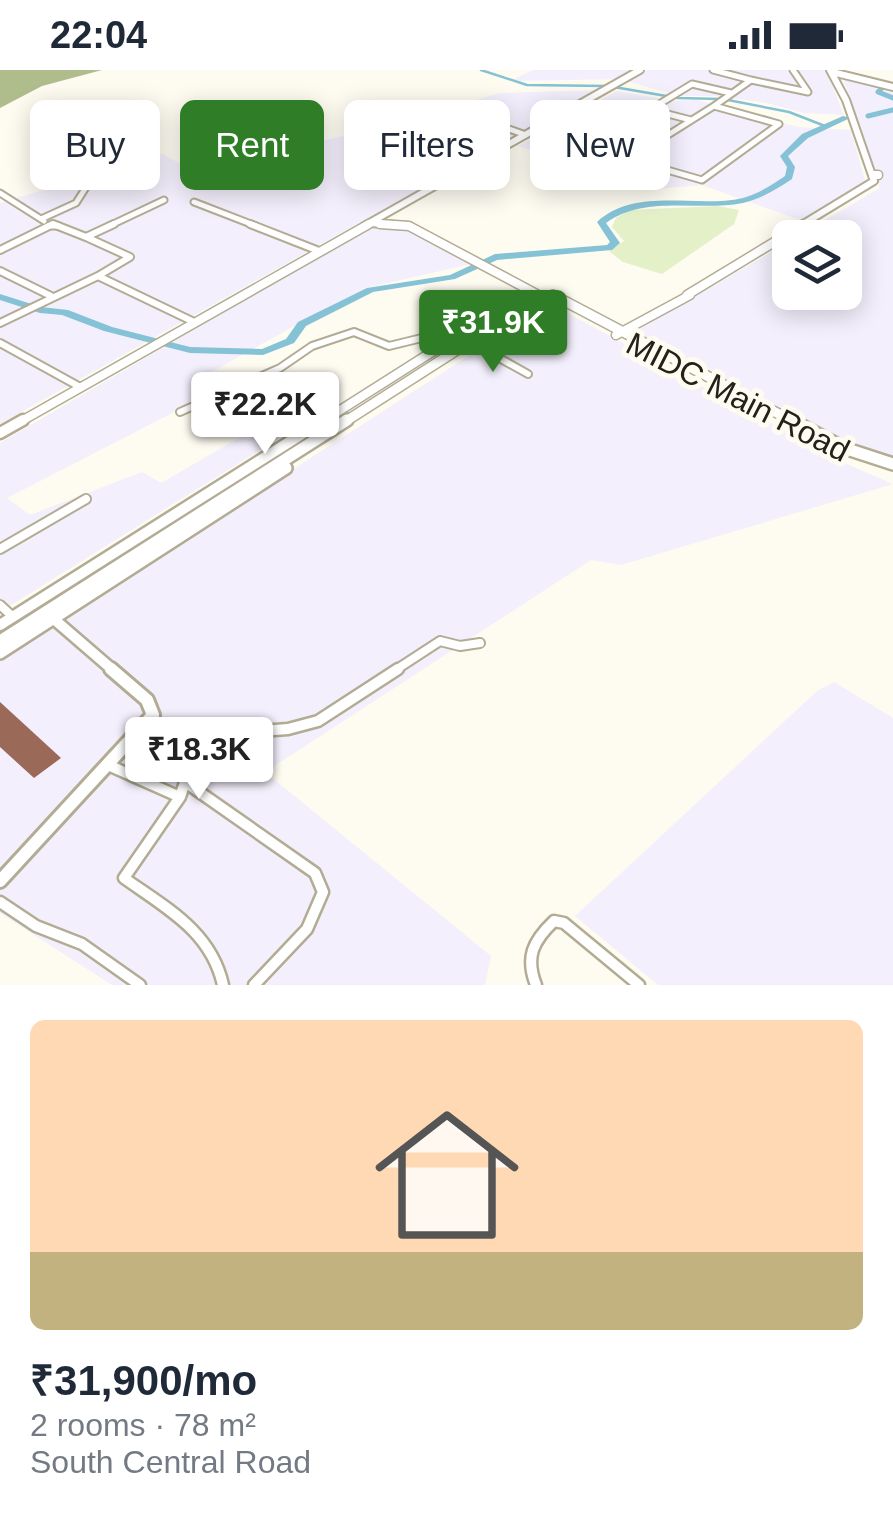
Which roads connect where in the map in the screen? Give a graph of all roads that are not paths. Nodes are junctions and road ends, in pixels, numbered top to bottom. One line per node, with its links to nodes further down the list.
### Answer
1 (640, 70): 8 (street)
2 (712, 70): 5 (street)
3 (794, 70): 5 (street)
4 (834, 71): 6 (street); 18 (street)
5 (751, 80): 7 (street)
6 (893, 87)
7 (730, 95): 9 (street); 10 (street)
8 (587, 100)
9 (666, 100)
10 (716, 104): 12 (street); 17 (street)
11 (670, 115): 12 (street)
12 (691, 120): 16 (street)
13 (510, 129): 15 (street)
14 (530, 132): 15 (street)
15 (526, 134): 23 (street)
16 (670, 134)
17 (670, 169)
18 (875, 175): 25 (street); 35 (street)
19 (84, 190): 24 (street)
20 (0, 192): 24 (street)
21 (164, 200): 28 (street)
22 (194, 202): 31 (street)
23 (395, 208): 26 (street); 32 (street, MIDC Main Road)
24 (42, 220): 27 (street)
25 (821, 220)
26 (368, 223): 31 (street); 32 (street, MIDC Main Road)
27 (53, 224): 28 (street); 30 (street)
28 (86, 237): 34 (street)
29 (772, 248): 35 (street)
30 (0, 250)
31 (318, 251): 38 (street)
32 (470, 254): 37 (street, MIDC Main Road)
33 (0, 271): 36 (street)
34 (98, 276): 36 (street); 38 (street)
35 (688, 295): 40 (street)
36 (51, 296): 39 (street)
37 (553, 299): 40 (main road, MIDC Main Road); 42 (main road); 43 (main road)
38 (194, 322): 45 (street)
39 (0, 323)
40 (619, 333): 51 (main road, MIDC Main Road)
41 (0, 343): 45 (street)
42 (460, 344): 46 (street); 50 (main road); 56 (street)
43 (476, 345): 44 (street); 50 (main road)
44 (528, 374)
45 (80, 387): 49 (street)
46 (231, 388): 47 (street); 48 (street)
47 (259, 411)
48 (180, 412)
49 (0, 433)
50 (284, 464): 55 (main road)
51 (893, 468)
52 (86, 500): 53 (street)
53 (0, 549)
54 (0, 604): 56 (street)
55 (50, 615): 58 (main road); 60 (main road); 61 (street)
56 (13, 616): 57 (street)
57 (0, 625)
58 (0, 641)
59 (480, 644): 62 (street)
60 (0, 653)
61 (137, 732): 62 (street); 63 (street)
62 (180, 761): 64 (street)
63 (108, 764): 65 (street); 66 (street)
64 (185, 782): 65 (street); 70 (street)
65 (180, 797): 69 (street)
66 (0, 881)
67 (0, 902): 68 (street)
68 (140, 985)
69 (223, 985)
70 (254, 985)
71 (536, 985): 72 (street)
72 (640, 985)

